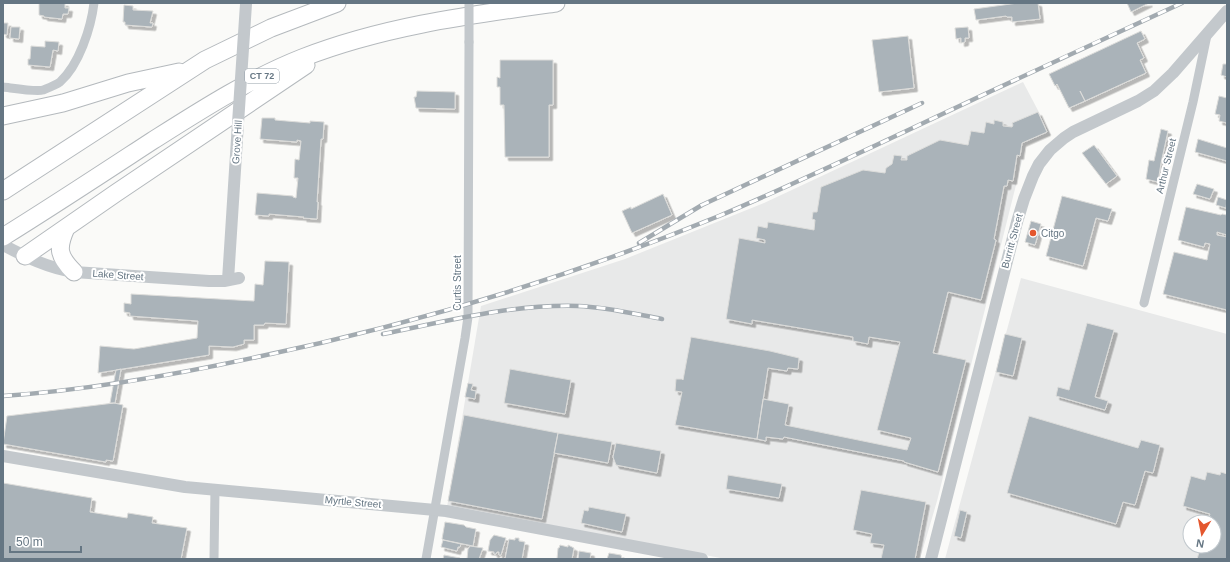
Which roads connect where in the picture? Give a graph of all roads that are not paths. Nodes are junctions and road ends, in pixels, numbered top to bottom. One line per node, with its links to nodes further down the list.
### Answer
1 (94, 3): 10 (street)
2 (337, 3): 9 (highway)
3 (469, 3): 22 (street, Curtis Street, bridge)
4 (556, 3): 8 (highway, CT 72)
5 (246, 4): 18 (street, Grove Hill, bridge)
6 (1227, 11): 7 (street, Burritt Street)
7 (1208, 33): 19 (street, Arthur Street); 26 (street, Burritt Street)
8 (339, 45): 13 (highway); 14 (highway, CT 72)
9 (187, 70): 11 (highway); 12 (highway)
10 (3, 87)
11 (3, 116)
12 (3, 190)
13 (66, 228): 16 (highway); 17 (highway)
14 (3, 237)
15 (3, 244): 16 (street, Lake Street)
16 (21, 254): 17 (street, Lake Street)
17 (74, 272): 18 (street, Lake Street)
18 (233, 279)
19 (1144, 304)
20 (3, 456): 21 (street, Myrtle Street)
21 (215, 489): 22 (street, Myrtle Street); 23 (street)
22 (436, 510): 24 (street, Curtis Street); 25 (street, Myrtle Street)
23 (214, 559)
24 (426, 559)
25 (702, 559)
26 (931, 559)

